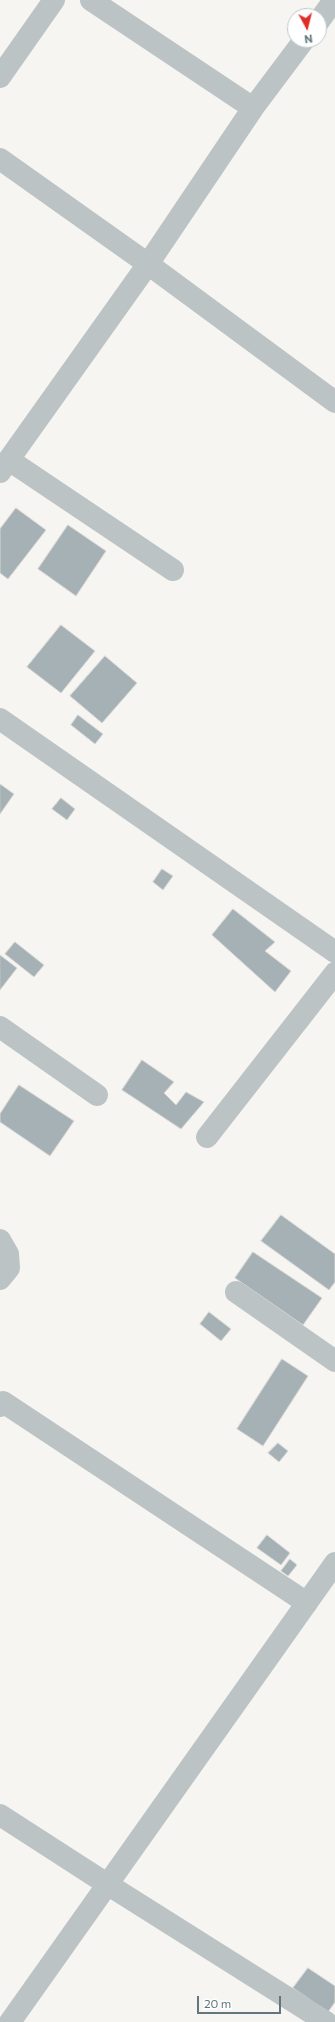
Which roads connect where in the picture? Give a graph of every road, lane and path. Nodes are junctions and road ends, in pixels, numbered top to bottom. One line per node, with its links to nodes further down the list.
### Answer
1 (54, 0): 6 (street)
2 (91, 0): 7 (street)
3 (334, 0): 4 (street)
4 (327, 10)
5 (298, 48): 7 (street)
6 (0, 78)
7 (253, 108): 9 (street)
8 (0, 160): 9 (street)
9 (148, 264): 10 (street); 11 (street)
10 (335, 402)
11 (4, 466): 12 (street)
12 (173, 570)
13 (0, 719): 14 (street)
14 (335, 952)
15 (335, 973): 18 (street)
16 (0, 1027): 17 (street)
17 (97, 1095)
18 (207, 1137)
19 (0, 1240): 20 (street)
20 (0, 1279)
21 (236, 1292): 22 (street)
22 (335, 1361)
23 (1, 1402): 25 (street)
24 (335, 1563): 25 (street)
25 (307, 1603): 27 (street)
26 (0, 1815): 27 (street)
27 (107, 1884): 28 (street); 29 (street)
28 (10, 2022)
29 (326, 2022)

